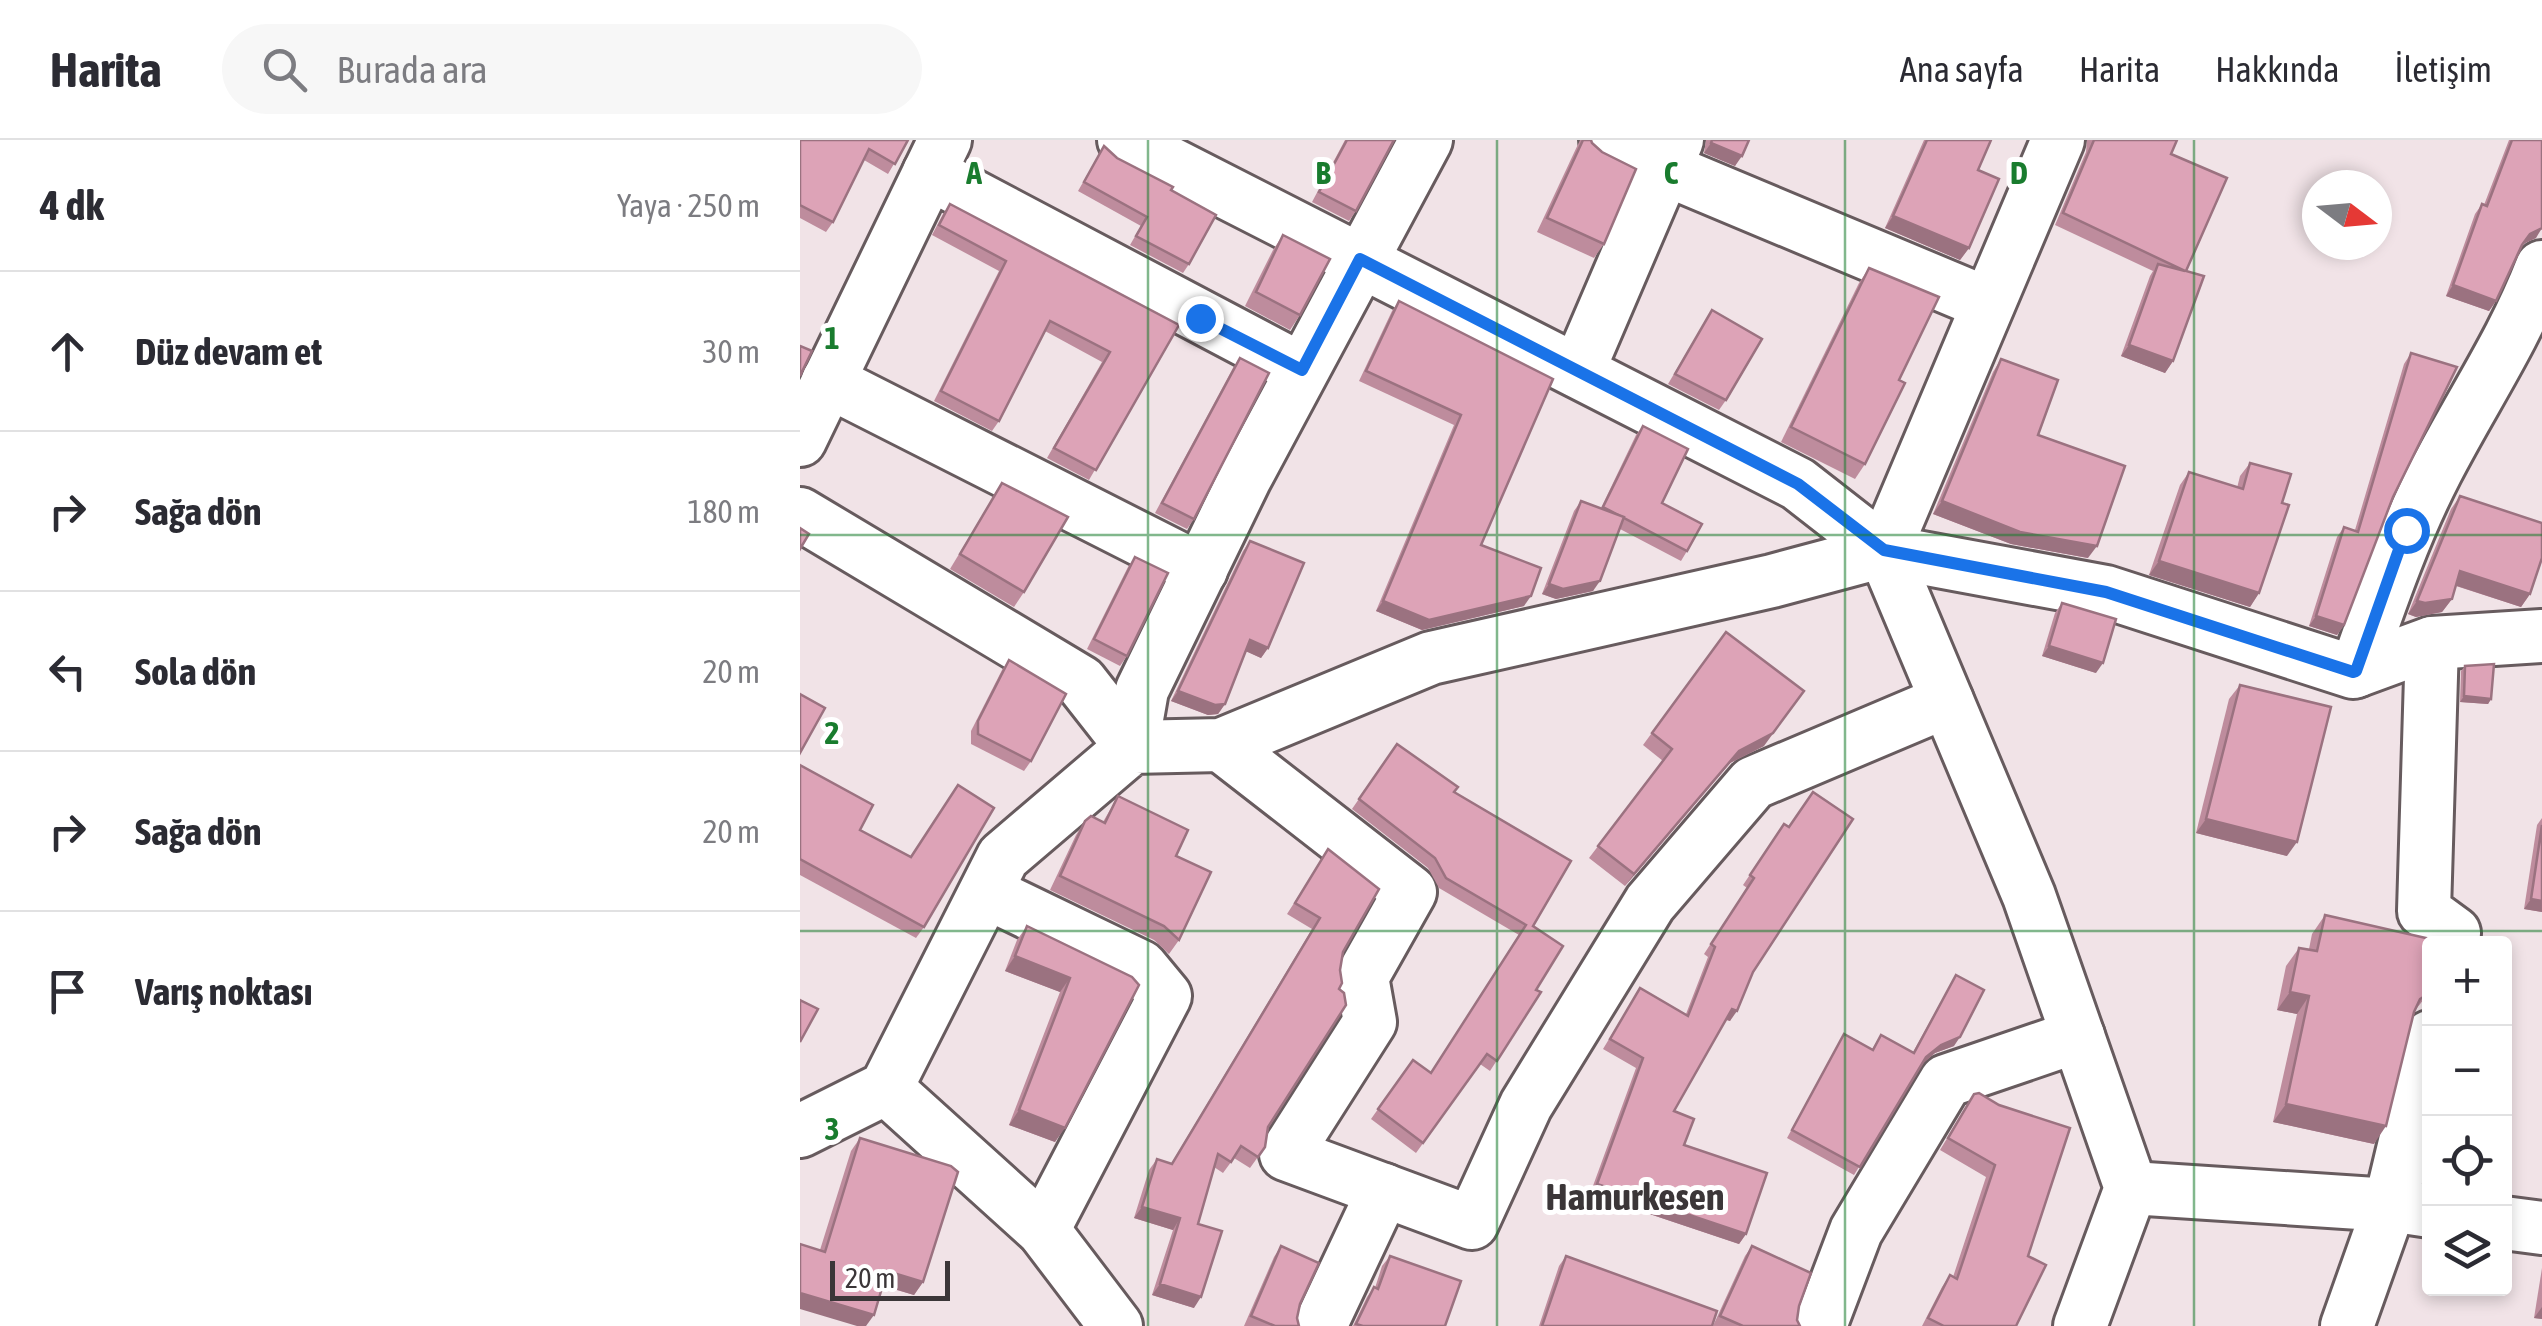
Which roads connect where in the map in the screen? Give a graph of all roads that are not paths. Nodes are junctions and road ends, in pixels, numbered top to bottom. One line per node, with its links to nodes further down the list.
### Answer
1 (1124, 140): 7 (street)
2 (1426, 140): 7 (street)
3 (1606, 140): 5 (street)
4 (2058, 140): 9 (street)
5 (1670, 154): 9 (street); 12 (street)
6 (937, 156): 11 (street); 13 (street)
7 (1360, 259): 11 (street); 12 (street)
8 (2542, 267): 10 (street)
9 (1988, 304): 16 (street)
10 (2532, 322): 20 (street)
11 (1302, 370): 17 (street)
12 (1578, 371): 16 (street)
13 (828, 381): 14 (street); 17 (street)
14 (800, 440)
15 (800, 514): 23 (street)
16 (1884, 550): 20 (street); 21 (street); 22 (street)
17 (1201, 570): 23 (street)
18 (2542, 636): 19 (street)
19 (2432, 643): 20 (street); 25 (street)
20 (2356, 671)
21 (1947, 702): 26 (street); 31 (street)
22 (1221, 745): 23 (street); 31 (street)
23 (1132, 747): 24 (street)
24 (986, 892): 27 (street); 35 (street)
25 (2453, 936)
26 (2078, 1036): 30 (street); 38 (street)
27 (886, 1088): 29 (street); 35 (street)
28 (2422, 1106): 32 (street)
29 (800, 1131)
30 (2131, 1188): 32 (street); 39 (street)
31 (1384, 1190): 37 (street)
32 (2410, 1208): 40 (street)
33 (2512, 1223): 34 (street)
34 (2542, 1228)
35 (1042, 1230): 36 (street)
36 (1116, 1326)
37 (1320, 1326)
38 (1820, 1326)
39 (2080, 1326)
40 (2347, 1326)

